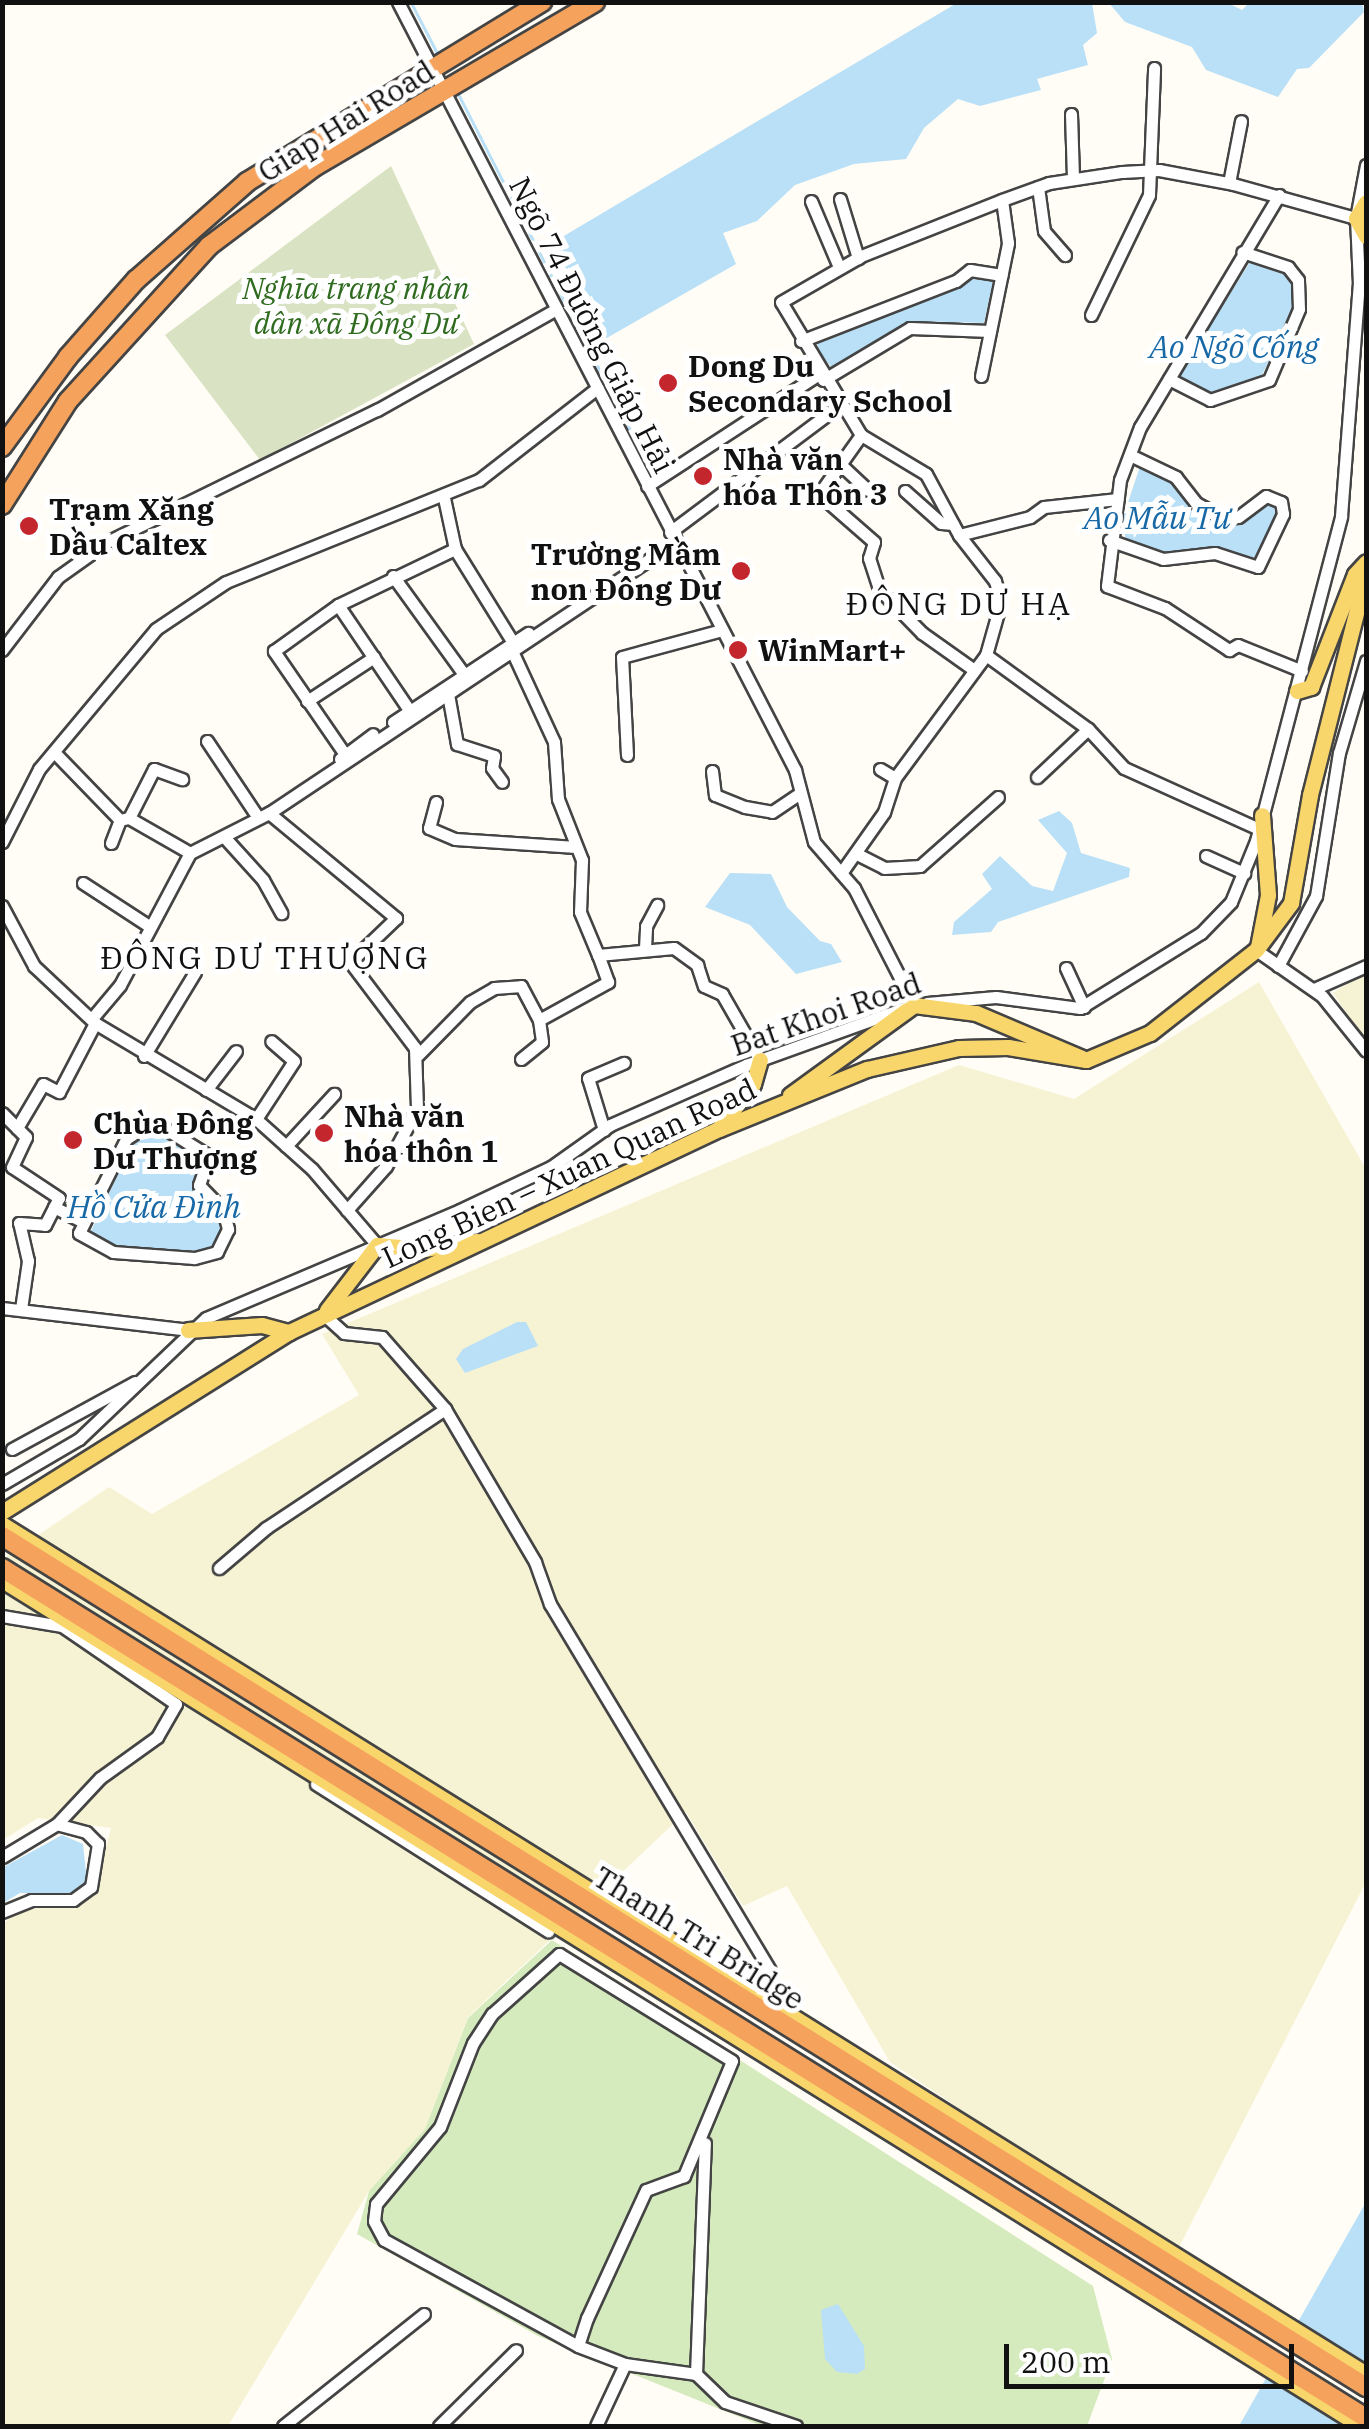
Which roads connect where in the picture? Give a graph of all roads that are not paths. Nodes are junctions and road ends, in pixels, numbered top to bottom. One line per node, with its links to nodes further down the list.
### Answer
1 (398, 2): 4 (street, Ngõ 74 Đường Giáp Hải)
2 (542, 2): 4 (highway, Giap Hai Road)
3 (595, 2): 6 (highway, Giap Hai Road)
4 (432, 68): 6 (street, Ngõ 74 Đường Giáp Hải); 36 (highway, Giap Hai Road)
5 (1154, 68): 10 (street)
6 (444, 92): 26 (street, Ngõ 74 Đường Giáp Hải); 44 (highway, Giap Hai Road)
7 (1071, 114): 11 (street)
8 (1241, 121): 12 (street)
9 (1366, 165): 19 (street)
10 (1149, 171): 11 (street); 12 (street); 27 (street)
11 (1074, 179): 13 (street)
12 (1228, 183): 14 (street)
13 (1038, 186): 16 (street); 22 (street)
14 (1279, 195): 19 (street); 21 (street)
15 (840, 199): 23 (street)
16 (1002, 200): 23 (street); 25 (street)
17 (812, 201): 24 (street)
18 (1366, 202): 19 (main road)
19 (1356, 218): 20 (main road); 60 (street)
20 (1366, 236)
21 (1242, 252): 32 (street); 32 (street)
22 (1065, 255)
23 (858, 258): 24 (street)
24 (839, 267): 29 (street)
25 (1002, 274): 28 (street); 29 (street)
26 (556, 309): 33 (street, Ngõ 74 Đường Giáp Hải); 55 (street)
27 (1091, 315)
28 (990, 331): 30 (street); 31 (street)
29 (801, 342): 30 (street)
30 (820, 375): 34 (street); 39 (street)
31 (981, 376)
32 (1170, 379): 37 (street)
33 (596, 388): 39 (street, Ngõ 74 Đường Giáp Hải); 42 (street)
34 (840, 405): 35 (street); 46 (street)
35 (861, 435): 38 (street); 45 (street)
36 (2, 447)
37 (1130, 454): 43 (street); 47 (street)
38 (840, 464): 40 (street); 59 (street)
39 (646, 486): 46 (street, Ngõ 74 Đường Giáp Hải)
40 (868, 490)
41 (905, 491): 45 (street)
42 (444, 498): 48 (street); 68 (street)
43 (1118, 499): 45 (street); 47 (street)
44 (2, 505)
45 (956, 529): 56 (street)
46 (673, 537): 53 (street, Ngõ 74 Đường Giáp Hải); 54 (street)
47 (1109, 540): 60 (street)
48 (455, 549): 51 (street); 54 (street)
49 (1366, 562): 62 (main road)
50 (1366, 573): 99 (main road)
51 (393, 576): 52 (street); 61 (street)
52 (338, 606): 57 (street); 64 (street)
53 (722, 630): 70 (street); 78 (street, Ngõ 74 Đường Giáp Hải)
54 (512, 646): 61 (street); 63 (street); 87 (street)
55 (2, 650)
56 (986, 654): 59 (street); 66 (street)
57 (374, 657): 64 (street); 65 (street)
58 (1366, 661): 101 (street)
59 (974, 670): 75 (street)
60 (1302, 672): 62 (street)
61 (463, 673): 65 (street)
62 (1297, 690): 83 (street)
63 (448, 694): 73 (street); 77 (street)
64 (307, 701): 69 (street)
65 (409, 710): 69 (street)
66 (1088, 729): 74 (street); 83 (street)
67 (207, 742): 81 (street)
68 (54, 752): 82 (street); 85 (street)
69 (344, 753): 73 (street)
70 (627, 754)
71 (880, 769): 75 (street)
72 (712, 770): 78 (street)
73 (332, 771): 81 (street)
74 (1037, 777)
75 (895, 778): 89 (street)
76 (182, 779): 82 (street)
77 (502, 782)
78 (800, 792): 91 (street, Ngõ 74 Đường Giáp Hải)
79 (998, 797): 89 (street)
80 (436, 802): 87 (street)
81 (263, 814): 84 (street); 113 (street)
82 (125, 819): 86 (street); 88 (street)
83 (1260, 822): 92 (street); 99 (main road)
84 (226, 839): 88 (street); 96 (street)
85 (2, 842)
86 (110, 843)
87 (576, 847): 100 (street)
88 (190, 853): 97 (street)
89 (859, 854): 91 (street)
90 (1206, 856): 92 (street)
91 (841, 873): 106 (street, Ngõ 74 Đường Giáp Hải)
92 (1244, 873): 107 (street)
93 (83, 884): 97 (street)
94 (657, 905): 98 (street)
95 (2, 906): 108 (street)
96 (281, 913)
97 (149, 926): 108 (street)
98 (645, 948): 100 (street); 116 (street)
99 (1256, 950): 101 (street); 117 (main road)
100 (598, 955): 109 (street)
101 (1278, 966): 105 (street)
102 (1366, 966): 105 (street)
103 (1066, 968): 107 (street)
104 (196, 972): 114 (street)
105 (1314, 990): 112 (street)
106 (914, 1004): 107 (street, Bat Khoi Road); 116 (street, Bat Khoi Road); 117 (main road); 121 (main road)
107 (1084, 1007)
108 (94, 1020): 114 (street); 124 (street)
109 (539, 1020): 113 (street); 115 (street)
110 (271, 1041): 123 (street)
111 (236, 1050): 119 (street)
112 (1366, 1051)
113 (418, 1055): 131 (street)
114 (144, 1056): 119 (street)
115 (521, 1060)
116 (760, 1060): 125 (main road); 126 (street, Bat Khoi Road)
117 (1086, 1060): 121 (main road, Long Bien – Xuan Quan Road)
118 (624, 1062): 126 (street)
119 (206, 1090): 123 (street)
120 (334, 1094): 127 (street)
121 (779, 1104): 125 (main road, Long Bien – Xuan Quan Road)
122 (2, 1113): 124 (street)
123 (256, 1119): 127 (street)
124 (17, 1128): 128 (street)
125 (719, 1128): 133 (main road, Long Bien – Xuan Quan Road)
126 (604, 1130): 134 (street, Bat Khoi Road)
127 (286, 1146): 131 (street)
128 (12, 1167): 129 (street); 130 (street)
129 (2, 1179)
130 (54, 1207): 132 (street); 136 (street)
131 (347, 1210): 134 (street)
132 (82, 1221): 132 (street)
133 (495, 1238): 134 (main road); 137 (main road, Long Bien – Xuan Quan Road)
134 (377, 1245): 137 (main road); 138 (street, Bat Khoi Road)
135 (2, 1308): 136 (street)
136 (21, 1309): 138 (street)
137 (323, 1314): 139 (main road, Long Bien – Xuan Quan Road); 141 (street)
138 (188, 1330): 139 (main road); 140 (street, Bat Khoi Road)
139 (289, 1332): 144 (main road, Long Bien – Xuan Quan Road)
140 (148, 1376): 142 (street); 143 (street, Bat Khoi Road)
141 (446, 1410): 149 (street); 159 (street)
142 (12, 1449)
143 (2, 1486): 144 (main road)
144 (18, 1501): 145 (main road, Long Bien – Xuan Quan Road)
145 (2, 1512)
146 (2, 1524): 166 (main road, Thanh Tri Bridge)
147 (2, 1536): 167 (highway, Thanh Tri Bridge)
148 (2, 1568): 168 (highway, Thanh Tri Bridge)
149 (219, 1568)
150 (2, 1580): 173 (main road)
151 (2, 1616): 152 (street)
152 (176, 1700): 153 (street); 158 (street)
153 (76, 1804): 154 (street); 155 (street)
154 (57, 1824): 155 (street); 156 (street)
155 (80, 1830): 157 (street)
156 (2, 1857)
157 (2, 1912)
158 (548, 1931)
159 (770, 1970)
160 (706, 2137): 162 (street); 162 (street); 165 (street)
161 (424, 2314): 169 (street)
162 (578, 2346): 164 (street)
163 (516, 2350): 170 (street)
164 (625, 2364): 165 (street); 171 (street)
165 (696, 2374): 172 (street)
166 (1366, 2374)
167 (1366, 2386)
168 (1366, 2418)
169 (283, 2426)
170 (439, 2426)
171 (596, 2426)
172 (796, 2426)
173 (1361, 2426)

